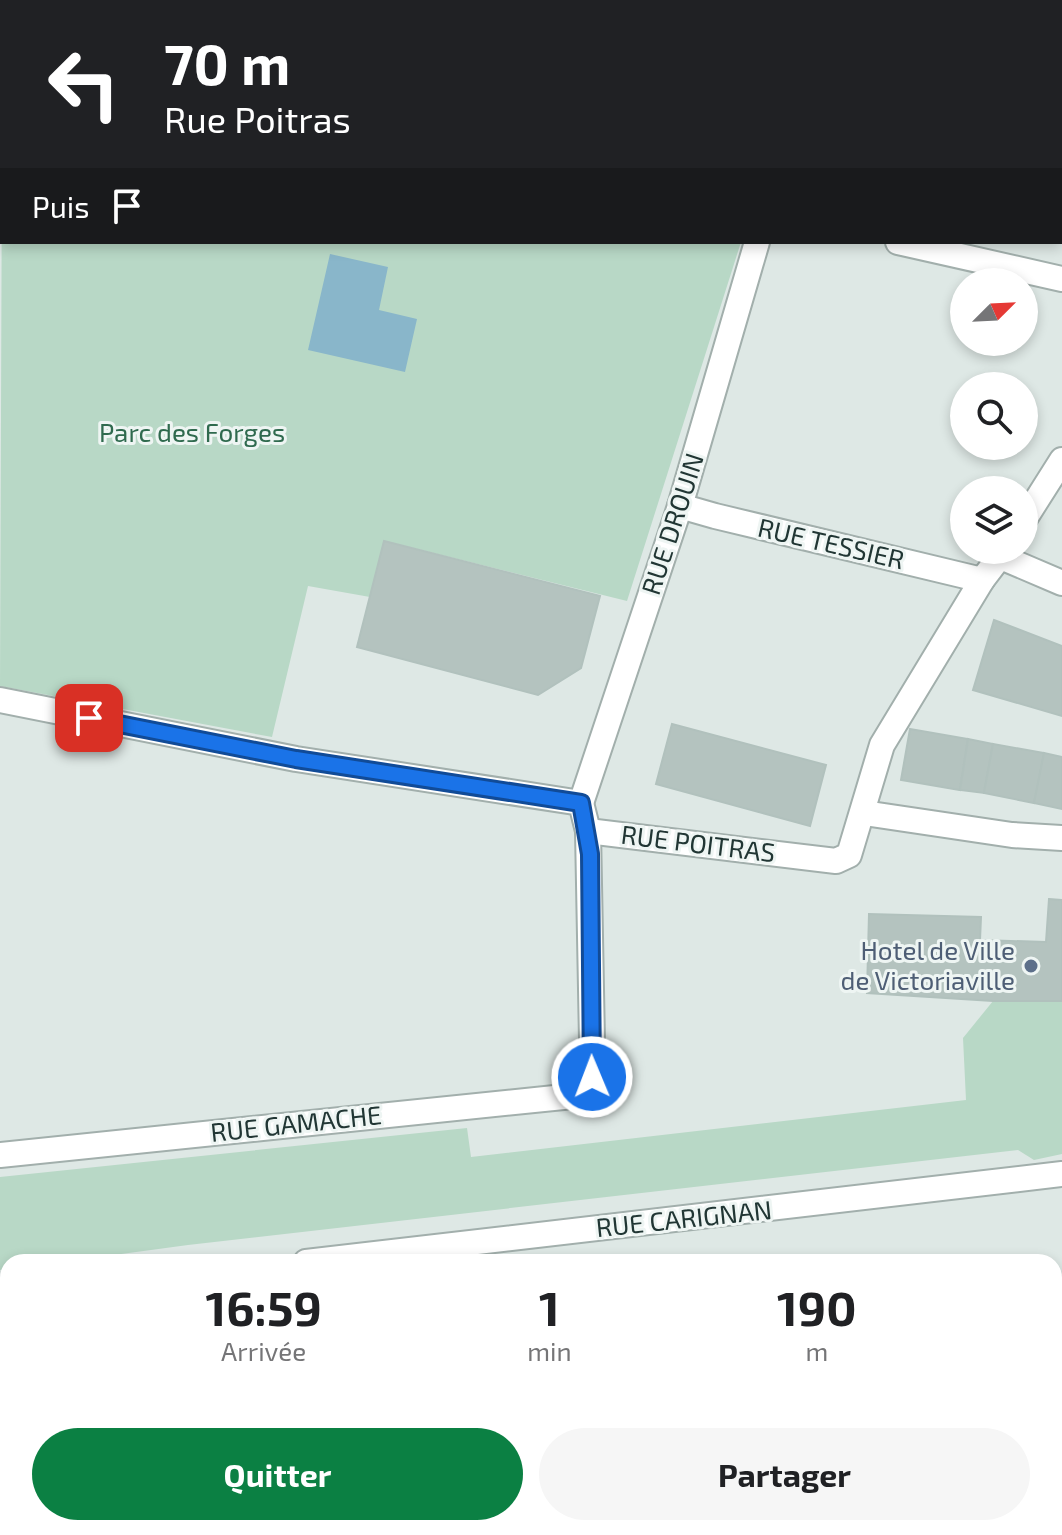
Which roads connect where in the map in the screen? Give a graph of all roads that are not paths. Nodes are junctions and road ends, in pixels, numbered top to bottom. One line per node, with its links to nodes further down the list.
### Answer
1 (756, 244): 6 (street, RUE DROUIN)
2 (907, 244): 3 (street)
3 (1062, 279)
4 (1062, 460): 5 (street)
5 (1038, 498)
6 (680, 506): 9 (street, RUE TESSIER); 12 (street, RUE DROUIN)
7 (994, 564): 9 (street)
8 (1025, 564): 10 (street)
9 (982, 580): 13 (street)
10 (1062, 583)
11 (0, 700): 12 (street)
12 (581, 803): 14 (street, RUE POITRAS)
13 (864, 813): 14 (street, RUE POITRAS); 15 (street)
14 (588, 831): 16 (street, RUE GAMACHE)
15 (1062, 838)
16 (0, 1155)
17 (1062, 1174): 18 (street, RUE CARIGNAN)
18 (375, 1254)

